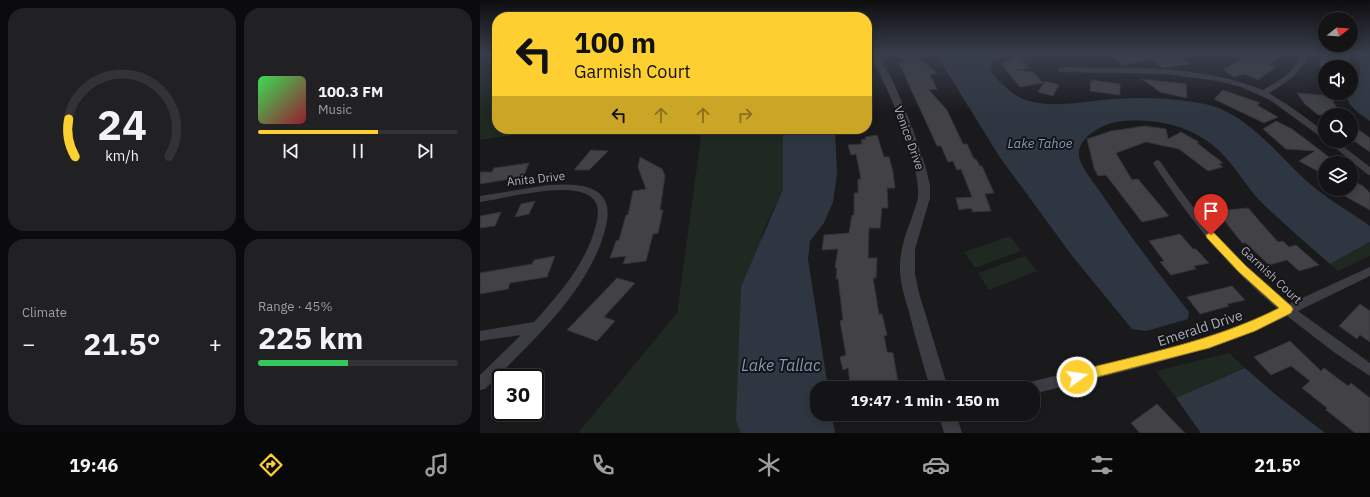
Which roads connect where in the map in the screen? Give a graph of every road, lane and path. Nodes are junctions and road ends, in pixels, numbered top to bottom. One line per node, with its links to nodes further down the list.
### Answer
1 (886, 74): 15 (street, Venice Drive)
2 (1179, 74): 4 (street)
3 (1292, 74): 4 (street)
4 (1264, 93): 5 (street)
5 (1318, 131)
6 (1340, 148): 8 (street)
7 (1157, 163): 11 (street, Garmish Court)
8 (1370, 172)
9 (480, 199): 12 (street, Anita Drive)
10 (1370, 272): 11 (street, Emerald Drive)
11 (1287, 309): 14 (street, Garmish Court); 17 (street, Emerald Drive)
12 (536, 327): 13 (street); 16 (street)
13 (480, 336)
14 (1370, 370)
15 (937, 381)
16 (480, 384)
17 (1040, 385)
18 (949, 421): 19 (street)
19 (953, 433)

